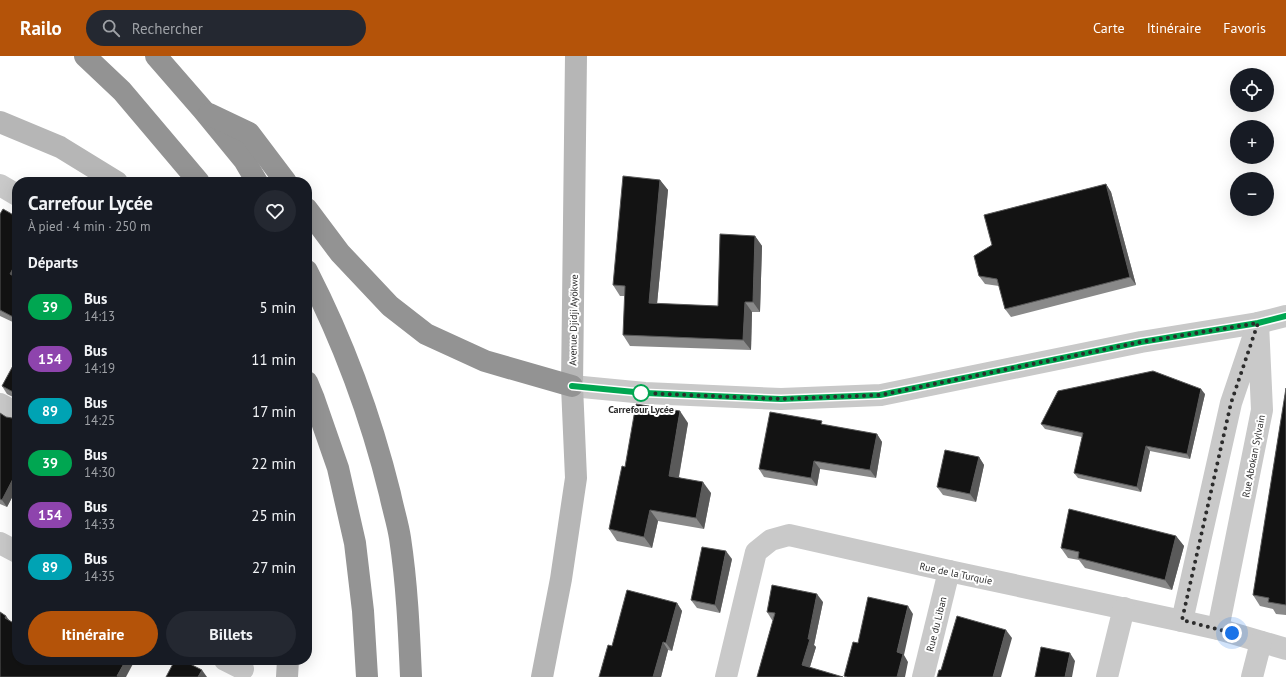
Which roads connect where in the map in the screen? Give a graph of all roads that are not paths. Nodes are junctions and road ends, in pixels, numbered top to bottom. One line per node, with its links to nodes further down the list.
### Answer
1 (84, 56): 7 (highway)
2 (156, 56): 4 (highway)
3 (576, 56): 16 (street, Avenue Djidji Ayökwe)
4 (203, 110): 8 (highway); 9 (highway)
5 (0, 122): 6 (street)
6 (109, 177)
7 (195, 177)
8 (254, 177)
9 (282, 177)
10 (0, 185): 11 (street)
11 (12, 192)
12 (312, 216): 16 (highway)
13 (312, 281): 31 (highway)
14 (1286, 316): 15 (street)
15 (1258, 323): 16 (street); 24 (street); 25 (street, Rue Abokan Sylvain)
16 (572, 386): 32 (street, Avenue Djidji Ayökwe)
17 (312, 396): 30 (highway)
18 (0, 404): 19 (street)
19 (12, 410)
20 (0, 543): 21 (street)
21 (12, 549)
22 (949, 571): 23 (street, Rue de la Turquie); 33 (street, Rue de la Turquie); 34 (street, Rue du Liban)
23 (1124, 608): 24 (street, Rue de la Turquie); 35 (street)
24 (1182, 620): 25 (street, Rue de la Turquie)
25 (1218, 629): 26 (street, Rue de la Turquie)
26 (1261, 642): 27 (street, Rue de la Turquie); 36 (street)
27 (1286, 648)
28 (287, 665): 29 (street)
29 (286, 677)
30 (367, 677)
31 (412, 677)
32 (542, 677)
33 (726, 677)
34 (923, 677)
35 (1107, 677)
36 (1252, 677)

